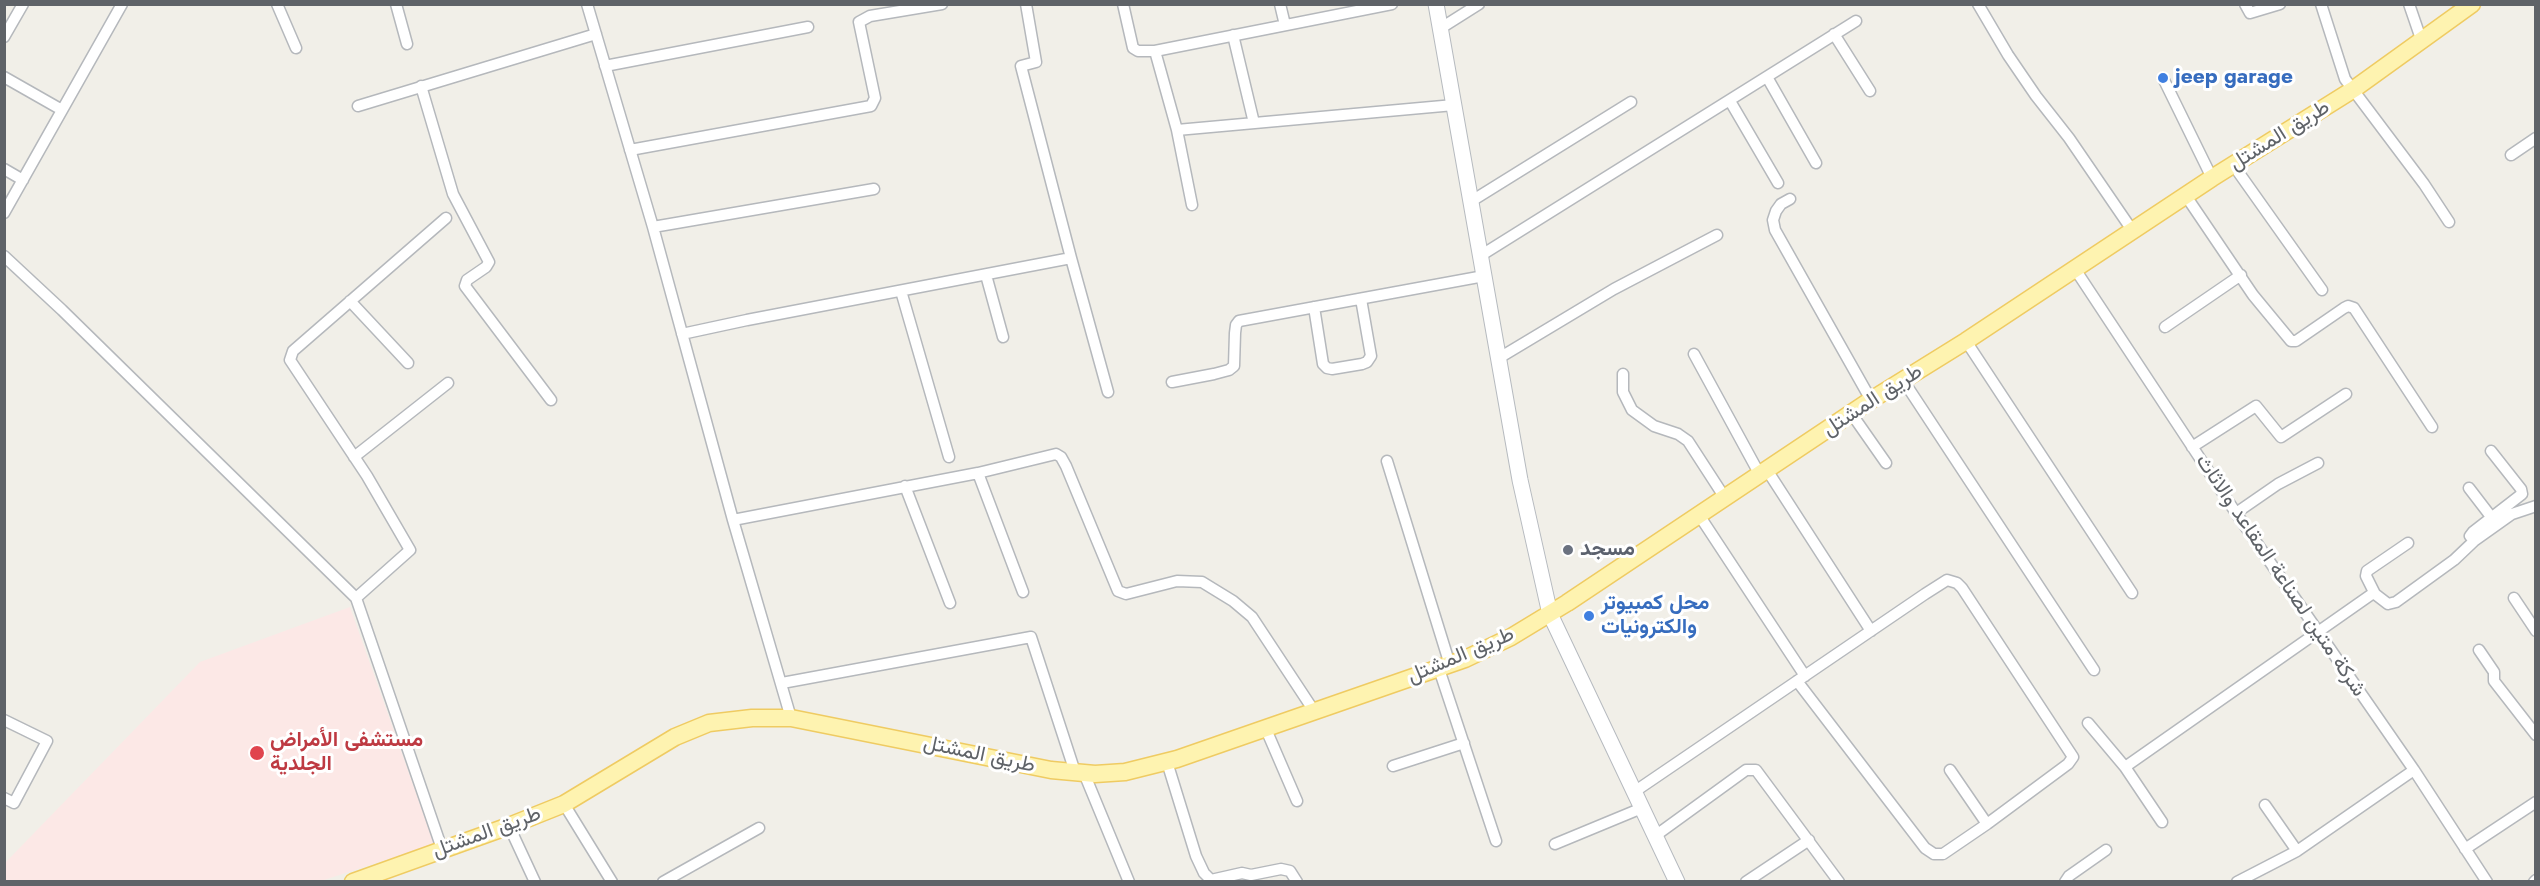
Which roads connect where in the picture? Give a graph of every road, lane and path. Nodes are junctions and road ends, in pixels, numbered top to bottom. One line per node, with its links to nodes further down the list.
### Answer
1 (23, 4): 26 (street)
2 (122, 4): 42 (street)
3 (277, 4): 29 (street)
4 (396, 4): 28 (street)
5 (587, 4): 23 (street)
6 (942, 4): 46 (street)
7 (1026, 4): 67 (street)
8 (1123, 4): 30 (street)
9 (1280, 4): 20 (street)
10 (1392, 4): 20 (street)
11 (1436, 4): 22 (main road)
12 (1479, 4): 22 (street)
13 (1978, 4): 63 (street)
14 (2245, 4): 15 (street)
15 (2280, 4)
16 (2322, 4): 36 (street)
17 (2409, 4): 27 (street)
18 (2472, 4): 27 (main road, طريق المشتل)
19 (1856, 21): 24 (street)
20 (1285, 25): 25 (street)
21 (808, 27): 31 (street)
22 (1441, 28): 40 (main road)
23 (596, 34): 31 (street); 35 (street)
24 (1834, 34): 33 (street); 37 (street)
25 (1233, 35): 30 (street); 43 (street)
26 (4, 37)
27 (2421, 39): 36 (main road, طريق المشتل)
28 (407, 44)
29 (296, 48)
30 (1155, 51): 44 (street)
31 (605, 66): 46 (street)
32 (4, 77): 42 (street)
33 (1767, 77): 38 (street); 48 (street)
34 (2163, 78): 51 (street)
35 (421, 86): 41 (street); 90 (street)
36 (2354, 89): 49 (main road, طريق المشتل); 61 (street)
37 (1870, 91)
38 (1730, 101): 53 (street); 66 (street)
39 (1631, 102): 57 (street)
40 (1454, 105): 43 (street); 57 (main road)
41 (358, 106)
42 (62, 110): 52 (street)
43 (1254, 123): 44 (street)
44 (1177, 130): 58 (street)
45 (2535, 138): 47 (street)
46 (630, 150): 62 (street)
47 (2511, 155)
48 (1816, 163)
49 (2234, 166): 51 (main road, طريق المشتل); 72 (street)
50 (4, 169): 52 (street)
51 (2212, 178): 55 (main road, طريق المشتل)
52 (23, 180): 59 (street)
53 (1778, 183)
54 (874, 189): 62 (street)
55 (2186, 196): 63 (main road, طريق المشتل); 70 (street)
56 (1790, 199): 91 (street)
57 (1470, 202): 66 (main road)
58 (1192, 205)
59 (4, 213)
60 (446, 218): 75 (street)
61 (2449, 222)
62 (653, 227): 78 (street)
63 (2133, 230): 68 (main road, طريق المشتل)
64 (1717, 236): 82 (street)
65 (4, 256): 116 (street)
66 (1480, 256): 71 (main road)
67 (1071, 258): 69 (street); 88 (street)
68 (2075, 269): 80 (main road, طريق المشتل); 94 (street, شركة متين لصناعة المقاعد والاثاث)
69 (986, 275): 73 (street); 79 (street)
70 (2241, 275): 77 (street); 93 (street)
71 (1484, 276): 74 (street); 82 (main road)
72 (2322, 290)
73 (902, 291): 78 (street); 97 (street)
74 (1361, 298): 76 (street); 76 (street)
75 (350, 301): 83 (street); 96 (street)
76 (1314, 307): 86 (street)
77 (2166, 327)
78 (682, 334): 110 (street)
79 (1003, 337)
80 (1966, 341): 85 (main road, طريق المشتل); 114 (street)
81 (1694, 354): 102 (street)
82 (1499, 358): 119 (main road)
83 (408, 363)
84 (1623, 374): 105 (street)
85 (1903, 380): 91 (main road, طريق المشتل); 125 (street)
86 (1172, 382)
87 (448, 383): 96 (street)
88 (1108, 392)
89 (2346, 394): 94 (street)
90 (551, 400)
91 (1871, 400): 92 (main road, طريق المشتل)
92 (1851, 413): 99 (street); 102 (main road, طريق المشتل)
93 (2432, 427)
94 (2192, 447): 107 (street, شركة متين لصناعة المقاعد والاثاث)
95 (2491, 451): 109 (street)
96 (354, 457): 116 (street)
97 (950, 457)
98 (1387, 461): 124 (street)
99 (1886, 463)
100 (2318, 464): 107 (street)
101 (978, 473): 103 (street); 113 (street); 128 (street)
102 (1763, 473): 105 (main road, طريق المشتل); 121 (street)
103 (905, 486): 110 (street); 118 (street)
104 (2469, 488): 109 (street)
105 (1725, 498): 108 (main road, طريق المشتل)
106 (2535, 506): 111 (street)
107 (2236, 513): 122 (street, شركة متين لصناعة المقاعد والاثاث)
108 (1699, 515): 119 (main road, طريق المشتل); 126 (street)
109 (2492, 518): 111 (street)
110 (733, 520): 127 (street)
111 (2474, 541): 115 (street)
112 (2408, 543): 115 (street)
113 (1023, 592)
114 (2132, 593)
115 (2375, 594): 122 (street)
116 (356, 598): 156 (street)
117 (2514, 598): 120 (street)
118 (950, 603)
119 (1550, 614): 124 (main road, طريق المشتل); 141 (main road)
120 (2535, 630)
121 (1871, 631): 126 (street); 149 (street)
122 (2318, 632): 137 (street); 139 (street, شركة متين لصناعة المقاعد والاثاث)
123 (2479, 650): 133 (street)
124 (1445, 667): 128 (main road, طريق المشتل); 134 (street)
125 (2094, 670)
126 (1801, 679): 141 (street); 149 (street)
127 (782, 683): 129 (street); 140 (street)
128 (1314, 711): 132 (main road, طريق المشتل)
129 (791, 718): 140 (main road, طريق المشتل); 145 (main road, طريق المشتل)
130 (4, 720): 142 (street)
131 (2088, 723): 137 (street)
132 (1265, 727): 135 (main road, طريق المشتل); 143 (street)
133 (2535, 735)
134 (1464, 743): 136 (street); 154 (street)
135 (1167, 762): 140 (main road, طريق المشتل); 160 (street)
136 (1393, 766)
137 (2125, 767): 148 (street)
138 (1950, 770): 149 (street)
139 (2414, 770): 157 (street, شركة متين لصناعة المقاعد والاثاث); 159 (street)
140 (1079, 773): 165 (street)
141 (1634, 792): 147 (main road)
142 (4, 798)
143 (1297, 801)
144 (2535, 802): 157 (street)
145 (564, 804): 150 (main road, طريق المشتل); 163 (street)
146 (2265, 805): 159 (street)
147 (1642, 808): 152 (main road); 155 (street)
148 (2162, 822)
149 (1987, 824)
150 (508, 826): 156 (main road, طريق المشتل); 162 (street)
151 (759, 828): 164 (street)
152 (1655, 836): 153 (street); 167 (main road)
153 (1809, 840): 168 (street); 169 (street)
154 (1496, 841)
155 (1555, 844)
156 (442, 849): 161 (main road, طريق المشتل)
157 (2465, 849): 172 (street, شركة متين لصناعة المقاعد والاثاث)
158 (2106, 850): 170 (street)
159 (2297, 851): 171 (street)
160 (1252, 878): 166 (street)
161 (353, 882)
162 (535, 882)
163 (612, 882)
164 (663, 882)
165 (1129, 882)
166 (1297, 882)
167 (1677, 882)
168 (1746, 882)
169 (1839, 882)
170 (2065, 882)
171 (2237, 882)
172 (2487, 882)

